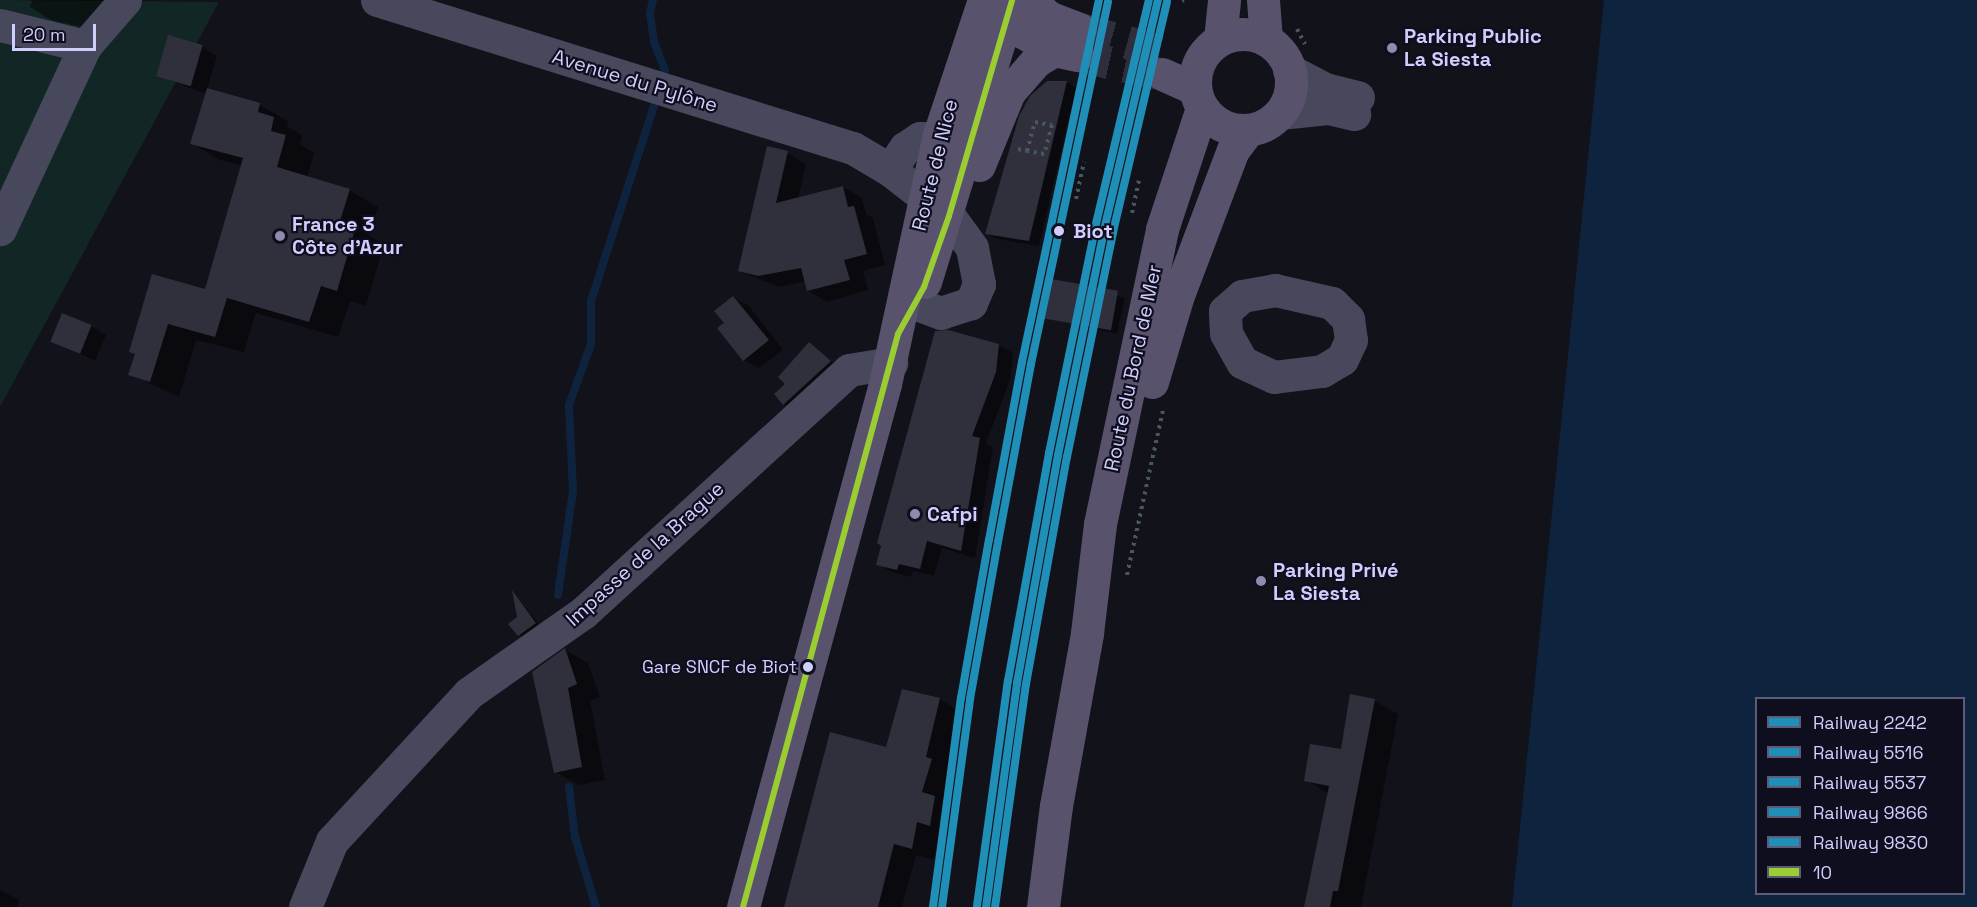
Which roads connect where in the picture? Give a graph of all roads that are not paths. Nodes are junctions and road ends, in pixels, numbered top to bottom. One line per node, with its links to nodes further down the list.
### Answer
1 (125, 0): 8 (street)
2 (377, 0): 15 (street, Avenue du Pylône)
3 (1224, 0): 9 (main road, Route du Bord de Mer)
4 (1263, 0): 7 (main road)
5 (1007, 3): 14 (main road, Route de Nice); 16 (main road, Route de Nice); 16 (main road)
6 (0, 24): 8 (street)
7 (1266, 40): 9 (main road); 10 (main road, Route du Bord de Mer)
8 (85, 46): 17 (street)
9 (1212, 47): 11 (main road, Route du Bord de Mer); 11 (main road)
10 (1289, 70): 12 (main road); 12 (street, Route du Bord de Mer)
11 (1199, 98): 13 (main road); 20 (main road, Route du Bord de Mer)
12 (1280, 113): 13 (main road, Route du Bord de Mer)
13 (1248, 130): 20 (main road, Route du Bord de Mer)
14 (938, 138): 15 (street); 16 (main road, Route de Nice)
15 (890, 170): 16 (street, Avenue du Pylône)
16 (936, 206): 18 (main road, Route de Nice); 18 (street, Avenue du Pylône); 19 (main road, Route de Nice)
17 (0, 229)
18 (916, 304): 19 (main road, Route de Nice)
19 (894, 348): 21 (street, Impasse de la Brague); 22 (main road, Route de Nice)
20 (1088, 633): 23 (main road, Route du Bord de Mer)
21 (305, 907)
22 (743, 907)
23 (1043, 907)

